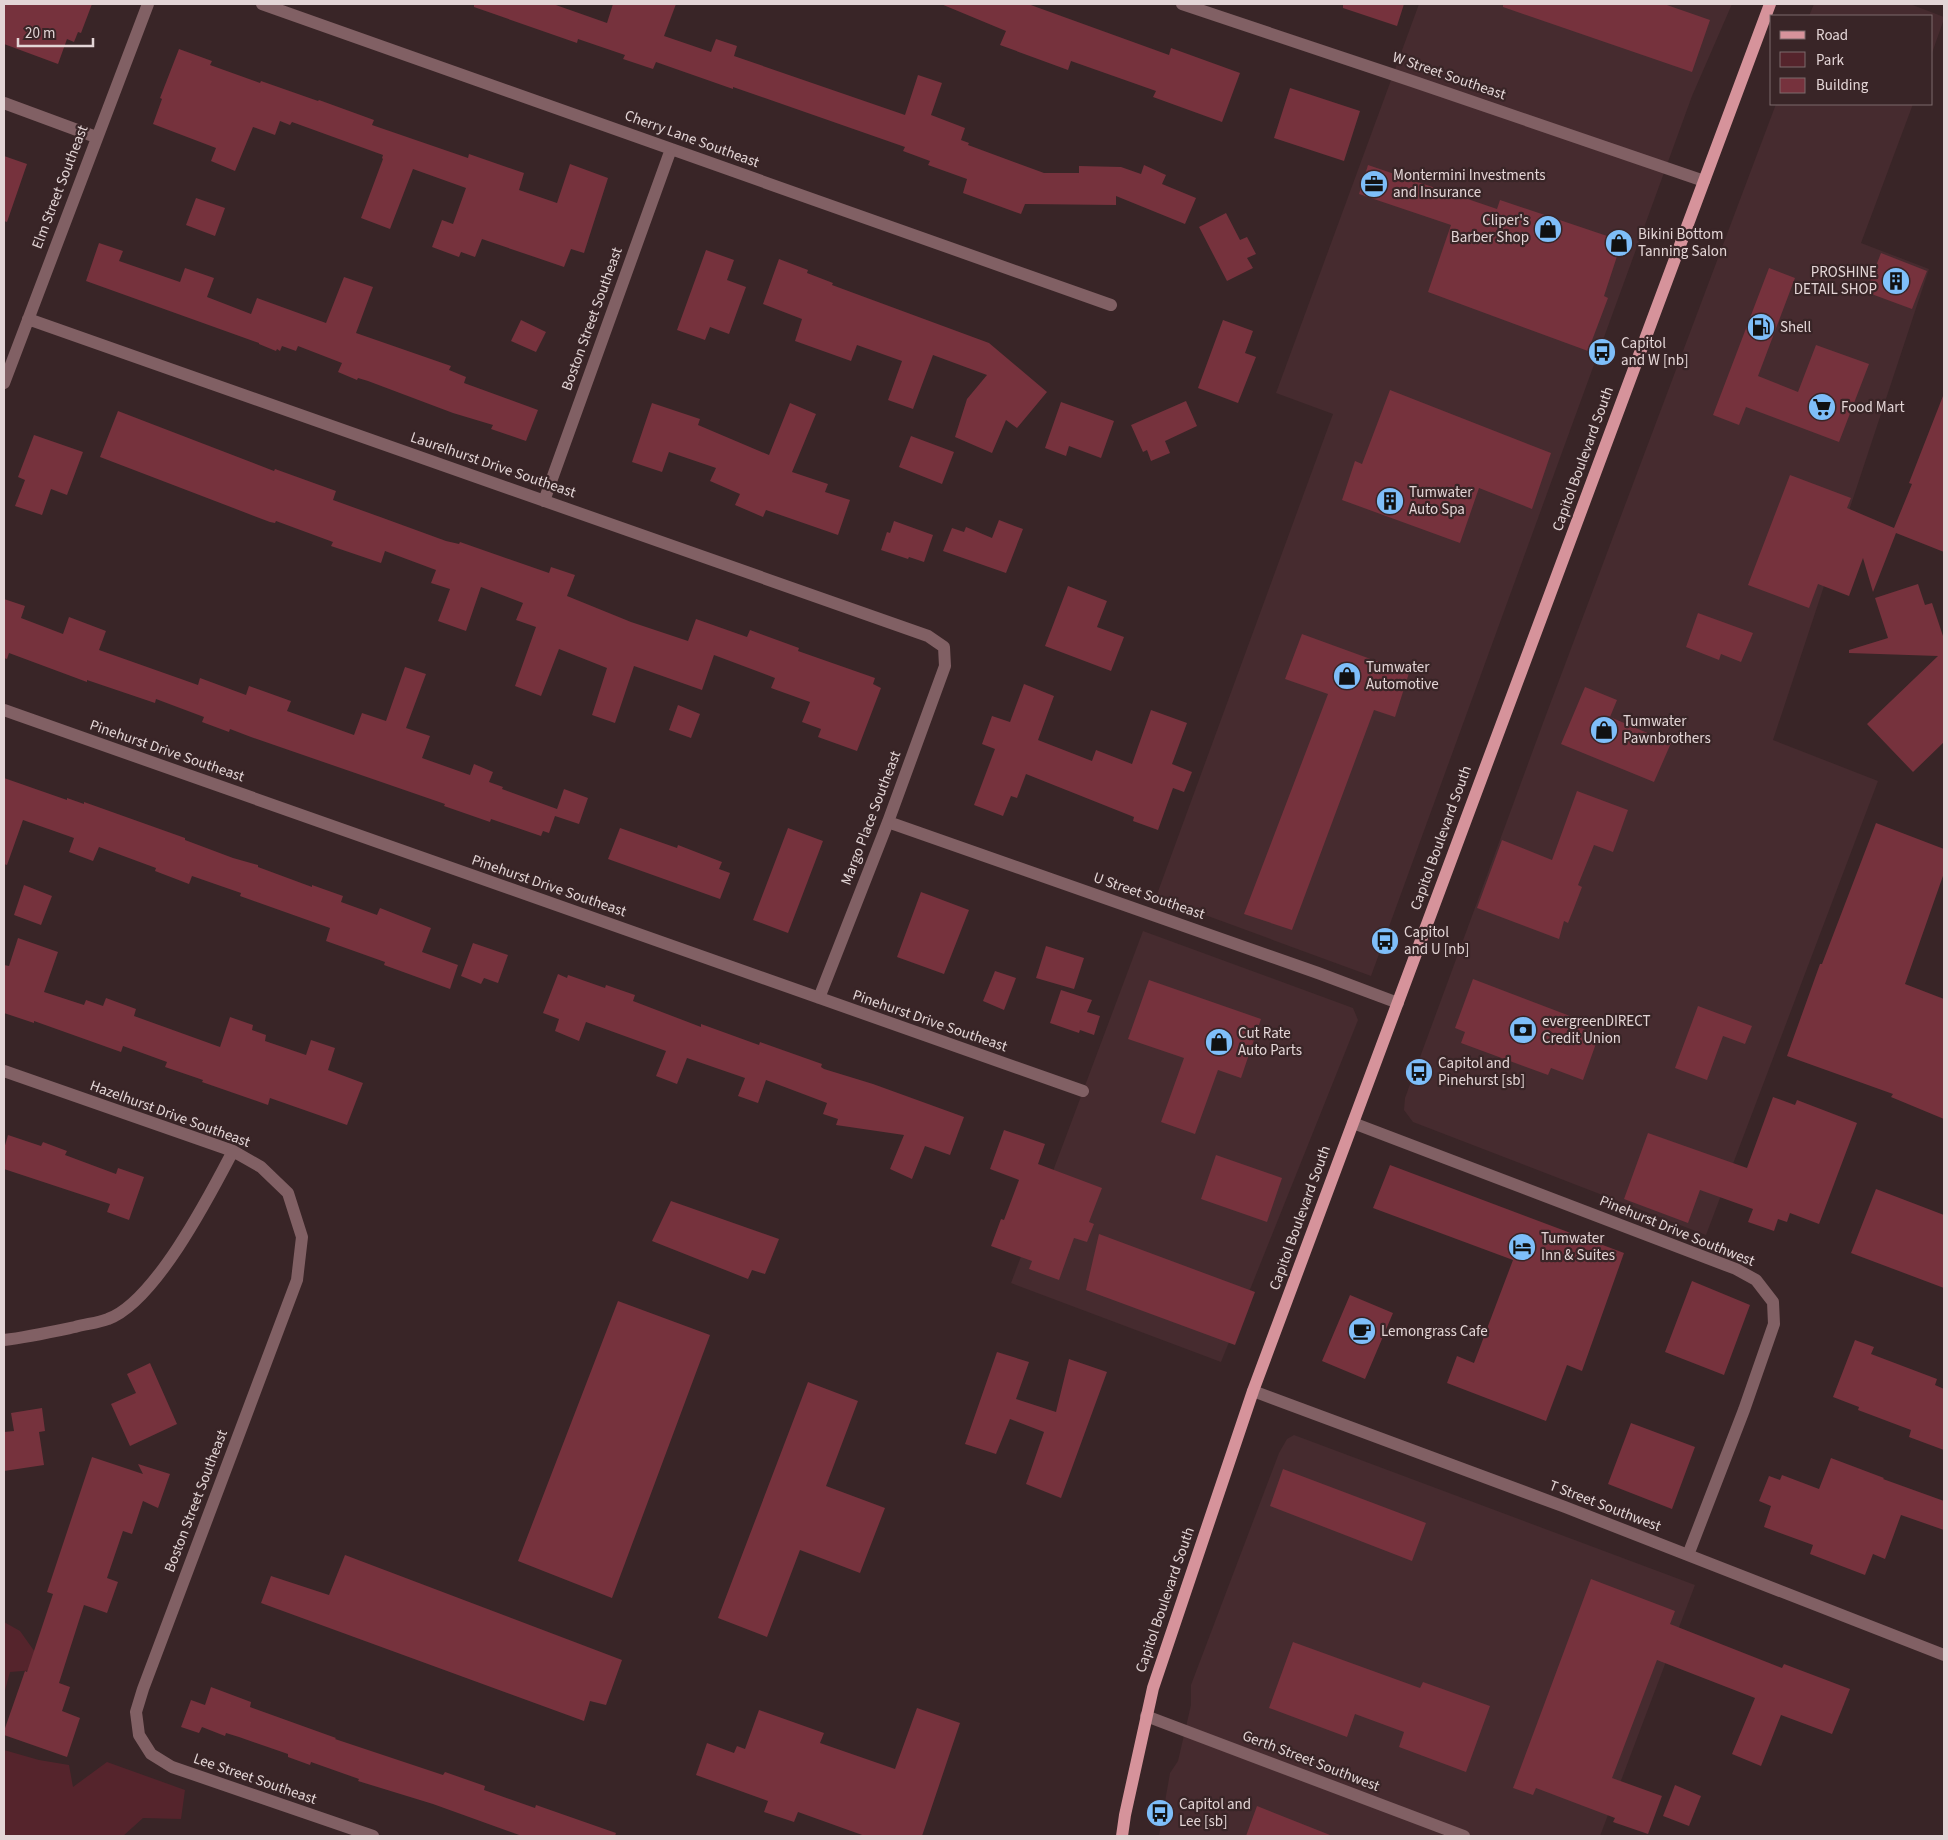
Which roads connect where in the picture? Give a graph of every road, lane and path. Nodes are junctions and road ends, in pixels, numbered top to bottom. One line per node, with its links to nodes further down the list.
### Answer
1 (148, 4): 6 (street, Elm Street Southeast)
2 (262, 4): 7 (street, Cherry Lane Southeast)
3 (1182, 4): 8 (street, W Street Southeast)
4 (1770, 4): 8 (main road, Capitol Boulevard South)
5 (4, 103): 6 (street)
6 (96, 137): 10 (street, Elm Street Southeast)
7 (671, 149): 9 (street, Cherry Lane Southeast); 12 (street, Boston Street Southeast)
8 (1704, 181): 17 (main road, Capitol Boulevard South)
9 (1111, 305)
10 (28, 319): 11 (street, Elm Street Southeast); 12 (street, Laurelhurst Drive Southeast)
11 (4, 383)
12 (544, 501): 13 (street, Laurelhurst Drive Southeast)
13 (944, 647): 15 (street, Margo Place Southeast)
14 (4, 710): 16 (street, Pinehurst Drive Southeast)
15 (888, 822): 16 (street, Margo Place Southeast); 17 (street, U Street Southeast)
16 (819, 998): 19 (street, Pinehurst Drive Southeast)
17 (1398, 1003): 20 (main road, Capitol Boulevard South)
18 (4, 1071): 21 (street, Hazelhurst Drive Southeast)
19 (1083, 1091)
20 (1353, 1123): 24 (main road, Capitol Boulevard South); 25 (street, Pinehurst Drive Southwest)
21 (233, 1151): 22 (street, Hazelhurst Drive Southeast); 23 (street)
22 (297, 1280): 28 (street, Boston Street Southeast)
23 (4, 1340)
24 (1253, 1391): 25 (street, T Street Southwest); 27 (main road, Capitol Boulevard South)
25 (1688, 1556): 26 (street, T Street Southwest)
26 (1944, 1655)
27 (1146, 1716): 30 (main road); 31 (street, Gerth Street Southwest)
28 (139, 1735): 29 (street, Lee Street Southeast)
29 (372, 1836)
30 (1122, 1836)
31 (1464, 1836)

